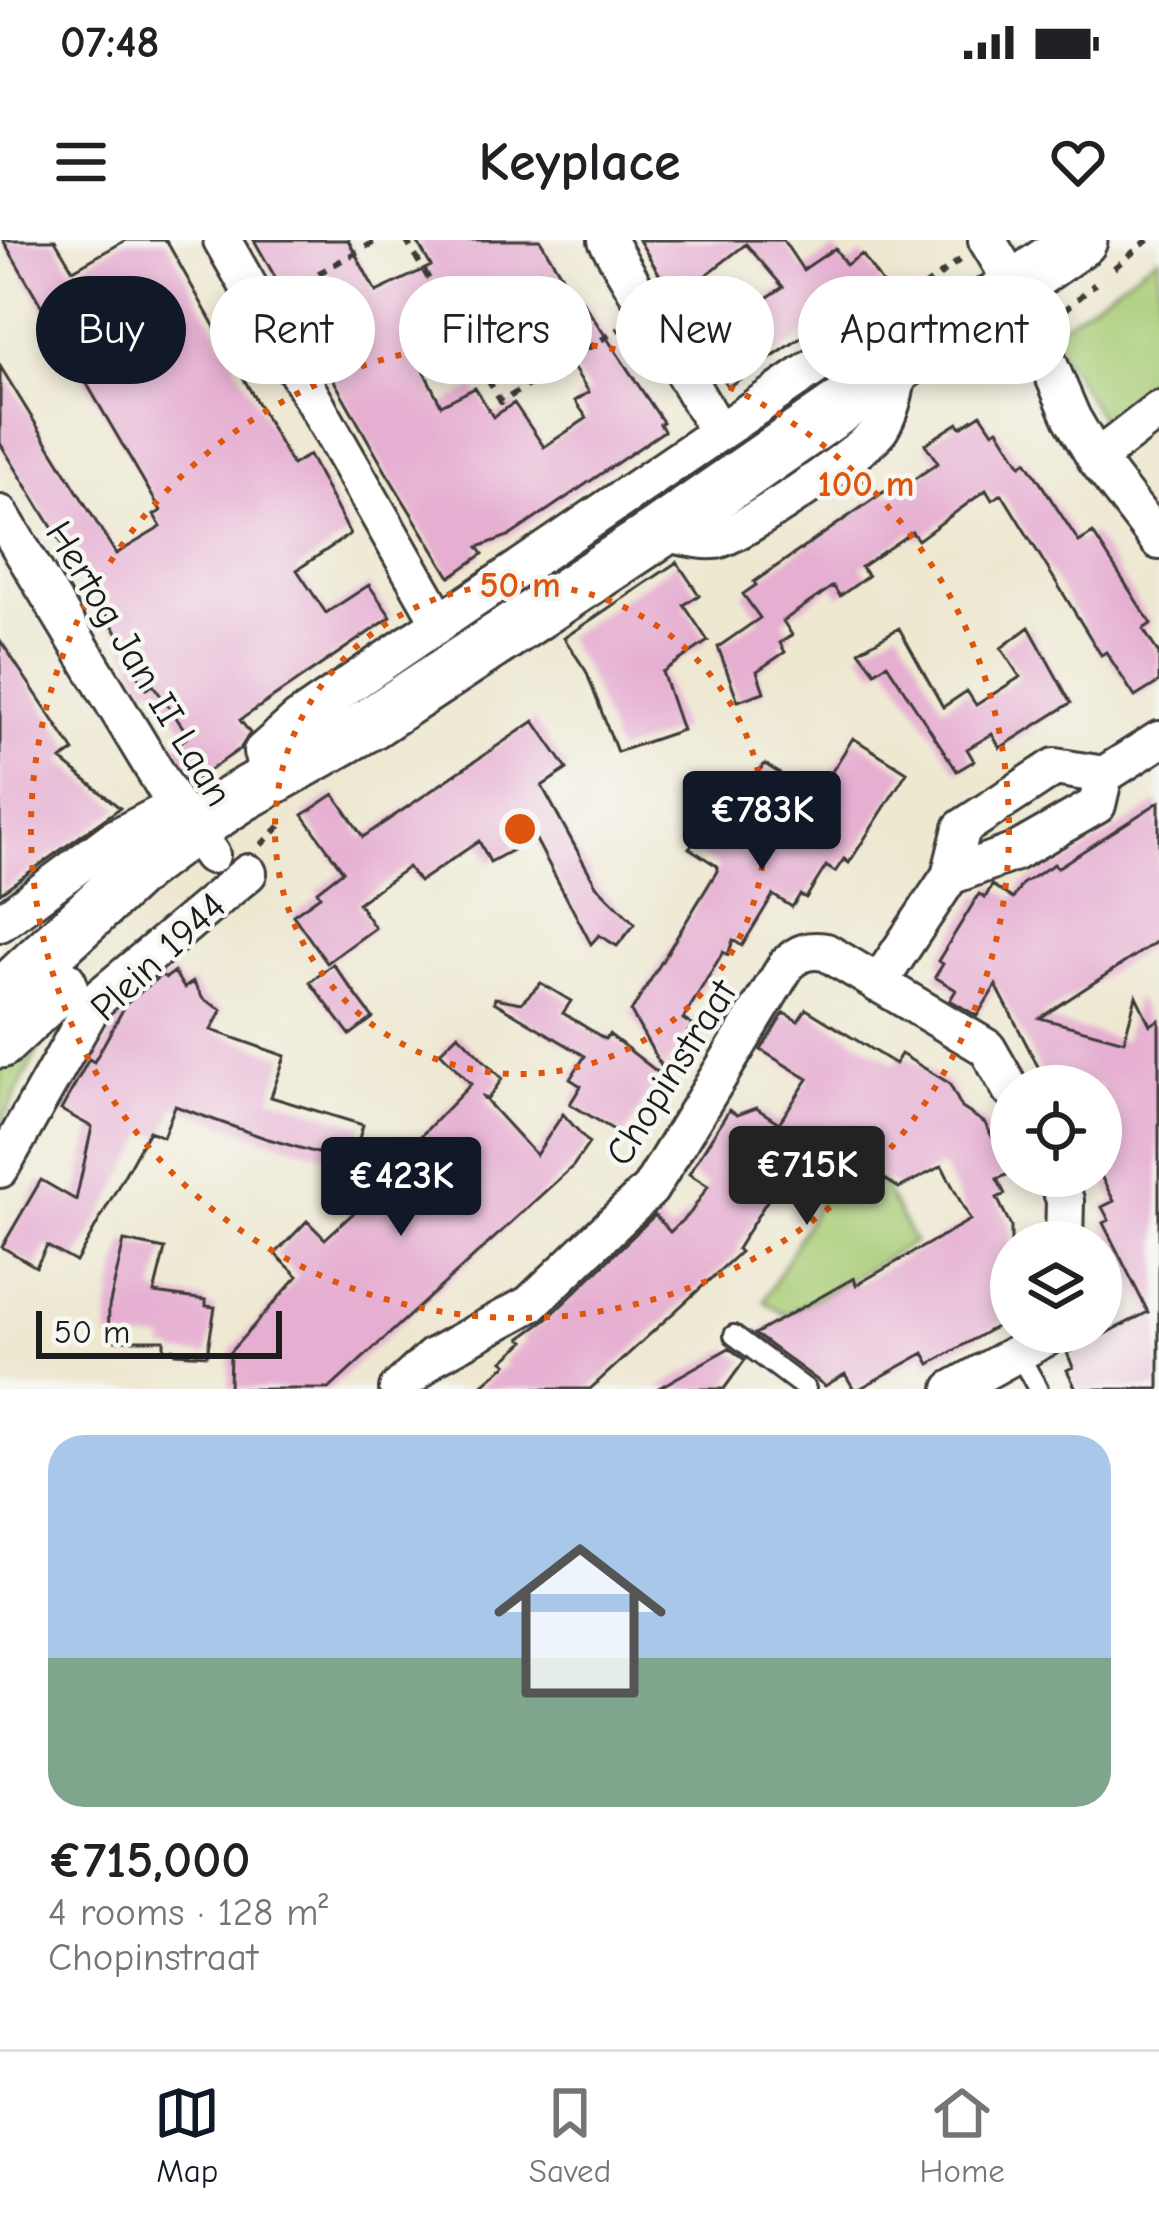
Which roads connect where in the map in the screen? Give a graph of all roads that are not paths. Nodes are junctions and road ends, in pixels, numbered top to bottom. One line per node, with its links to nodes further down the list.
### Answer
1 (222, 240): 15 (street)
2 (607, 240): 11 (street)
3 (987, 240): 5 (street)
4 (1088, 262): 6 (main road)
5 (1009, 276)
6 (1049, 276)
7 (798, 378): 11 (street)
8 (875, 384): 19 (main road)
9 (1057, 384): 12 (street)
10 (1159, 410): 12 (street)
11 (718, 432): 15 (street)
12 (1096, 460): 14 (street)
13 (0, 514): 19 (street, Hertog Jan II Laan)
14 (1159, 541)
15 (440, 622): 17 (street)
16 (1159, 740): 18 (street)
17 (262, 752)
18 (1104, 775): 20 (street); 20 (street)
19 (206, 841): 21 (street); 23 (main road, Plein 1944); 24 (main road, Plein 1944); 26 (street, Plein 1944)
20 (950, 876): 22 (street)
21 (0, 923)
22 (878, 985): 25 (street, Chopinstraat); 30 (street, Chopinstraat)
23 (0, 997)
24 (0, 1042)
25 (997, 1065)
26 (0, 1169)
27 (734, 1335): 31 (lane)
28 (1018, 1353): 29 (street); 32 (lane)
29 (959, 1388)
30 (398, 1389)
31 (806, 1389)
32 (1038, 1389)

